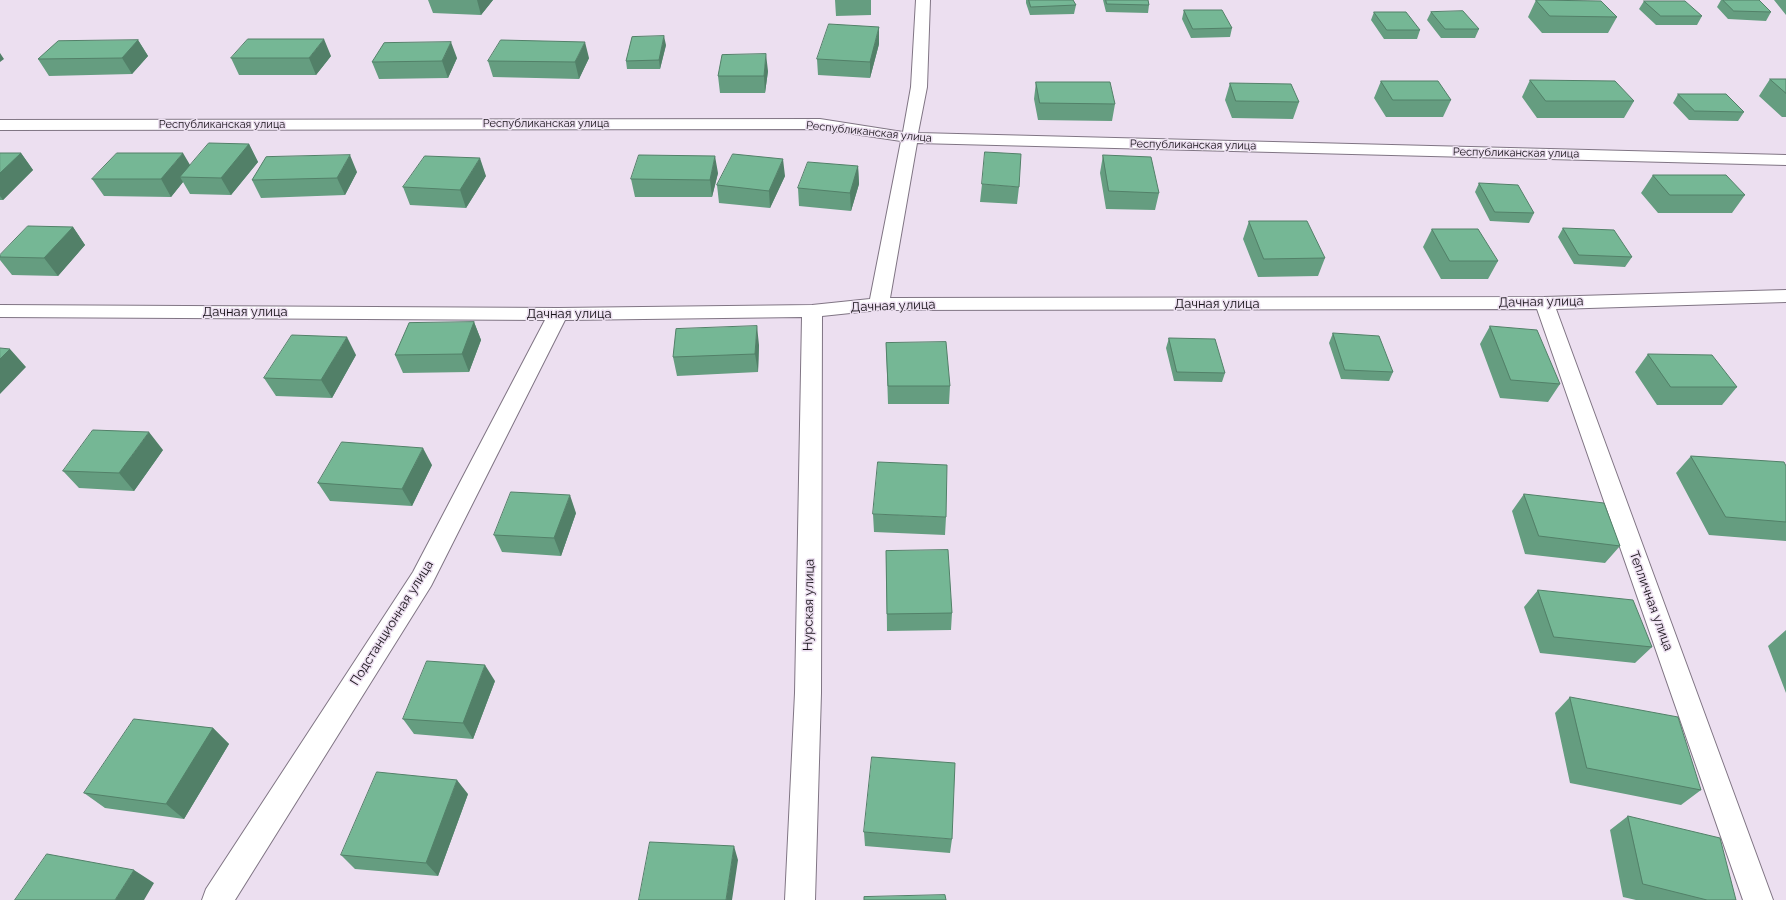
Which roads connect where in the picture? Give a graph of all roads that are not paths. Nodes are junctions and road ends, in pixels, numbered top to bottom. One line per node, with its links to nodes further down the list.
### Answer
1 (922, 0): 3 (street)
2 (0, 125): 3 (street, Республиканская улица)
3 (910, 138): 4 (street, Республиканская улица); 7 (street)
4 (1786, 160)
5 (1786, 296): 6 (street, Дачная улица)
6 (1544, 302): 7 (street, Дачная улица); 13 (street, Тепличная улица)
7 (879, 304): 9 (street, Дачная улица)
8 (0, 311): 10 (street, Дачная улица)
9 (812, 311): 10 (street, Дачная улица); 12 (street, Нурская улица)
10 (558, 314): 11 (street, Подстанционная улица)
11 (217, 900)
12 (800, 900)
13 (1758, 900)

